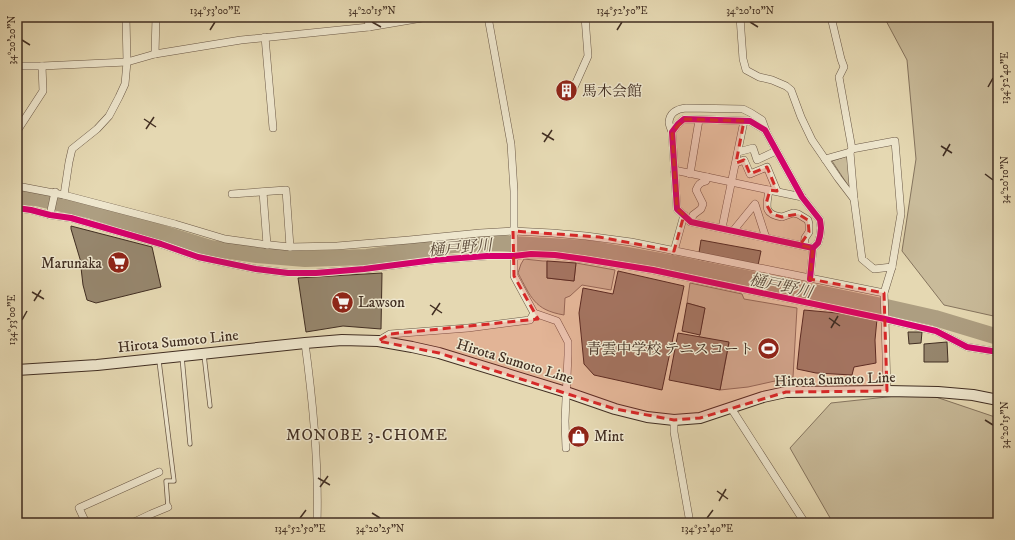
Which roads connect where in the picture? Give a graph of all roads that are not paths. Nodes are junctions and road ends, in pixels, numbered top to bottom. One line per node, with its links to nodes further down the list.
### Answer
1 (126, 17): 12 (street)
2 (156, 17): 11 (street)
3 (368, 17): 9 (street)
4 (428, 17): 9 (street)
5 (488, 17): 45 (street)
6 (584, 17): 15 (street)
7 (740, 17): 25 (street)
8 (831, 17): 22 (street)
9 (369, 27): 10 (street)
10 (264, 38): 11 (street); 18 (street)
11 (156, 54): 12 (street)
12 (127, 62): 14 (street); 36 (street)
13 (17, 66): 14 (street)
14 (42, 66): 19 (street)
15 (571, 94)
16 (699, 120): 17 (street); 20 (street); 28 (street)
17 (744, 121): 21 (street); 24 (street)
18 (273, 128)
19 (17, 131)
20 (672, 132): 21 (street); 27 (street)
21 (766, 132): 23 (street)
22 (851, 150): 25 (street); 38 (street); 53 (street)
23 (776, 151): 24 (street); 37 (street)
24 (738, 152): 26 (street)
25 (825, 159): 38 (street)
26 (736, 163): 30 (street); 32 (street)
27 (674, 170): 28 (street); 41 (street)
28 (690, 174): 29 (street)
29 (707, 177): 30 (street); 42 (street)
30 (732, 182): 32 (street); 43 (street)
31 (17, 186): 33 (street)
32 (773, 191): 37 (street); 48 (street)
33 (55, 192): 36 (street); 40 (street)
34 (263, 192): 35 (street); 47 (street); 49 (street)
35 (232, 194)
36 (64, 195): 47 (street)
37 (802, 197): 50 (street)
38 (854, 199): 53 (street)
39 (17, 208): 40 (street)
40 (50, 215): 52 (street)
41 (684, 215): 42 (street); 51 (street)
42 (691, 222): 43 (street)
43 (722, 228): 44 (street)
44 (733, 230): 46 (street); 46 (street)
45 (513, 231): 49 (street); 51 (street); 52 (street)
46 (766, 238): 48 (street)
47 (268, 245): 49 (street)
48 (804, 246): 50 (street)
49 (290, 247)
50 (813, 248): 54 (street)
51 (674, 251): 54 (street)
52 (514, 256): 56 (street); 57 (street)
53 (892, 267): 55 (street)
54 (810, 279): 55 (street)
55 (884, 293): 57 (street)
56 (534, 313): 58 (street); 66 (street)
57 (885, 319): 60 (street); 65 (street)
58 (378, 341): 59 (main road, Hirota Sumoto Line); 66 (main road, Hirota Sumoto Line)
59 (305, 342): 61 (main road, Hirota Sumoto Line); 77 (street)
60 (998, 352)
61 (204, 354): 62 (main road, Hirota Sumoto Line); 68 (lane)
62 (182, 356): 63 (main road, Hirota Sumoto Line); 71 (lane)
63 (159, 358): 64 (main road, Hirota Sumoto Line); 74 (lane)
64 (17, 370)
65 (887, 391): 67 (main road, Hirota Sumoto Line); 69 (main road, Hirota Sumoto Line)
66 (566, 392): 70 (main road, Hirota Sumoto Line); 72 (street)
67 (998, 400)
68 (210, 406)
69 (731, 408): 70 (main road, Hirota Sumoto Line); 79 (street)
70 (674, 420): 78 (street)
71 (190, 444)
72 (566, 448)
73 (159, 472): 75 (street)
74 (168, 508): 76 (street)
75 (86, 523)
76 (132, 523)
77 (317, 523)
78 (690, 523)
79 (805, 523)

